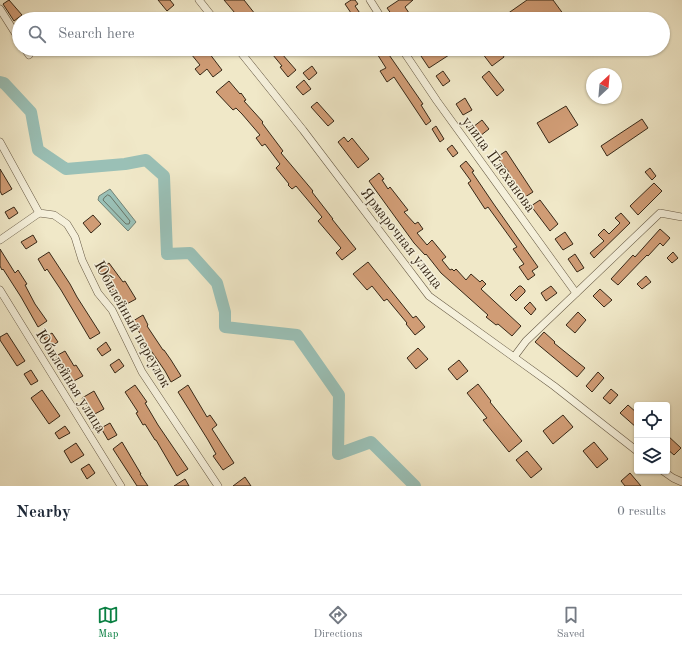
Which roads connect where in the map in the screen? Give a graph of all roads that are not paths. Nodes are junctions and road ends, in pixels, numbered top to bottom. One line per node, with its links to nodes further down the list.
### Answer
1 (199, 0): 4 (street)
2 (370, 0): 5 (street)
3 (0, 9): 6 (street)
4 (208, 12)
5 (378, 12)
6 (12, 28)
7 (244, 56): 15 (street, Ярмарочная улица)
8 (407, 56): 14 (street, улица Плеханова)
9 (0, 142): 10 (street)
10 (39, 213): 12 (street); 20 (street, Юбилейный переулок)
11 (682, 217): 14 (street)
12 (0, 240)
13 (0, 290): 19 (street, Юбилейная улица)
14 (576, 293): 15 (street)
15 (514, 357): 16 (street, Ярмарочная улица)
16 (634, 448)
17 (667, 474): 18 (street)
18 (682, 482)
19 (121, 486)
20 (217, 486)

